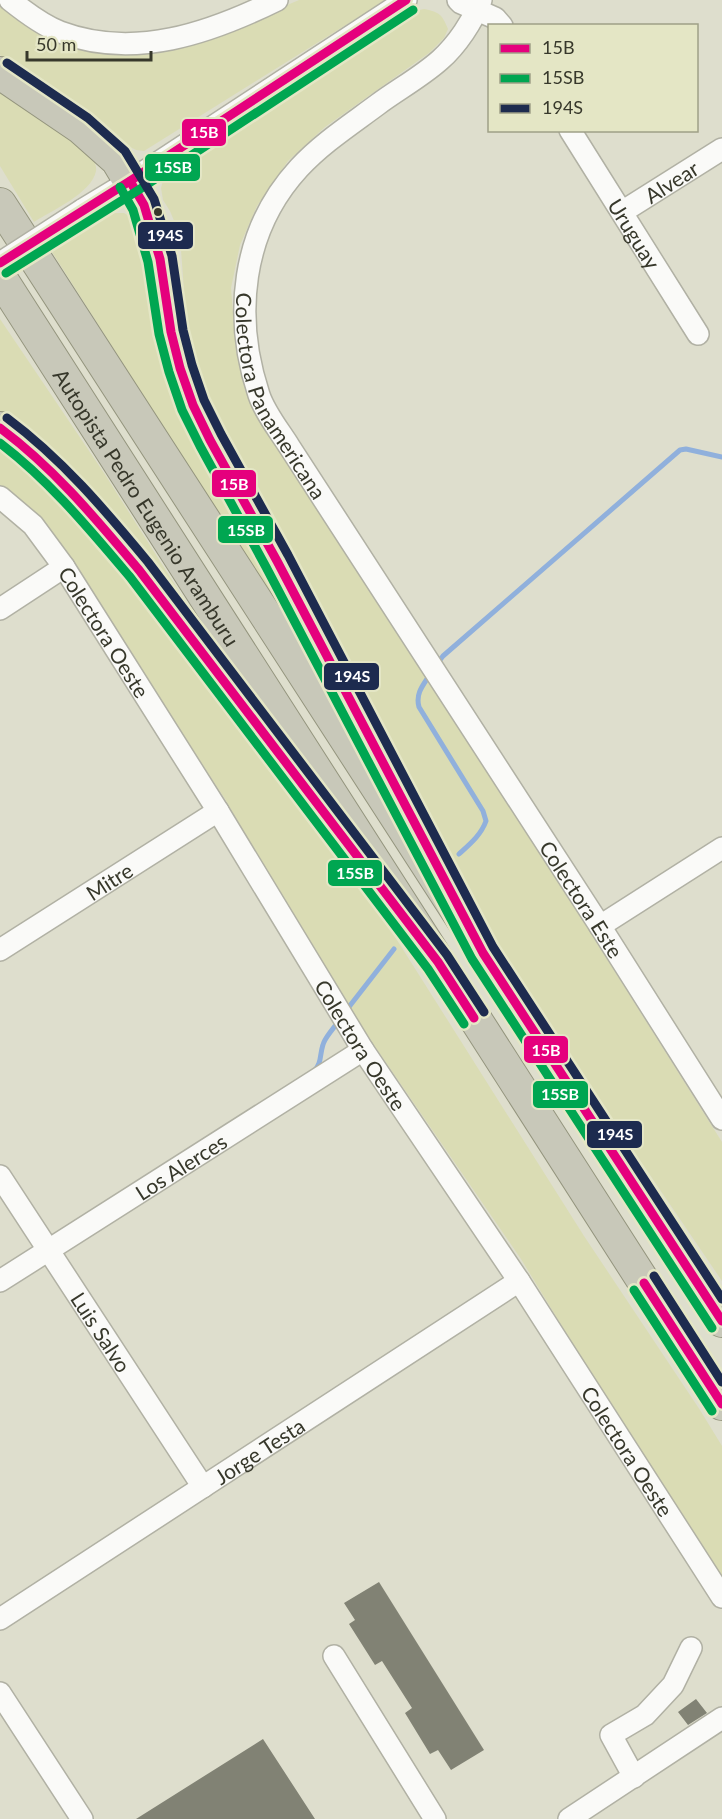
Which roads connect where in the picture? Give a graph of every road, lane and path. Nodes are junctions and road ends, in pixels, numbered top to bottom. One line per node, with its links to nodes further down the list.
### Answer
1 (10, 0): 4 (street)
2 (406, 0): 10 (street)
3 (458, 0): 5 (street)
4 (263, 3)
5 (479, 5): 6 (street); 20 (street, Colectora Panamericana)
6 (500, 24)
7 (0, 73): 10 (highway)
8 (571, 132): 12 (street, Uruguay)
9 (722, 149): 12 (street, Alvear)
10 (130, 181): 13 (street, bridge); 25 (highway)
11 (0, 204): 25 (highway, Autopista Pedro Eugenio Aramburu)
12 (622, 212): 15 (street, Uruguay)
13 (0, 263)
14 (0, 277): 26 (highway, Autopista Pedro Eugenio Aramburu)
15 (698, 334)
16 (0, 428): 26 (highway)
17 (0, 497): 18 (street, Colectora Oeste)
18 (64, 567): 19 (street); 21 (street, Colectora Oeste)
19 (0, 609)
20 (440, 681): 23 (street, Colectora Este)
21 (218, 811): 24 (street, Mitre); 27 (street, Colectora Oeste)
22 (722, 848): 23 (street)
23 (600, 926): 28 (street, Colectora Este)
24 (0, 950)
25 (483, 953): 34 (highway, Autopista Pedro Eugenio Aramburu)
26 (438, 962): 33 (highway, Autopista Pedro Eugenio Aramburu)
27 (363, 1050): 30 (street, Los Alerces); 32 (street, Colectora Oeste)
28 (722, 1119)
29 (0, 1176): 30 (street, Luis Salvo)
30 (48, 1250): 31 (street, Los Alerces); 37 (street, Luis Salvo)
31 (0, 1281)
32 (519, 1281): 37 (street, Jorge Testa); 38 (street, Colectora Oeste)
33 (645, 1284): 35 (highway, Autopista Pedro Eugenio Aramburu); 36 (highway)
34 (722, 1321)
35 (722, 1404)
36 (722, 1421)
37 (203, 1487): 39 (street, Jorge Testa)
38 (722, 1597)
39 (0, 1619)
40 (691, 1648): 44 (street)
41 (334, 1656): 46 (street)
42 (0, 1693): 45 (street)
43 (722, 1718): 44 (street)
44 (634, 1777): 47 (street)
45 (82, 1819)
46 (435, 1819)
47 (569, 1819)

